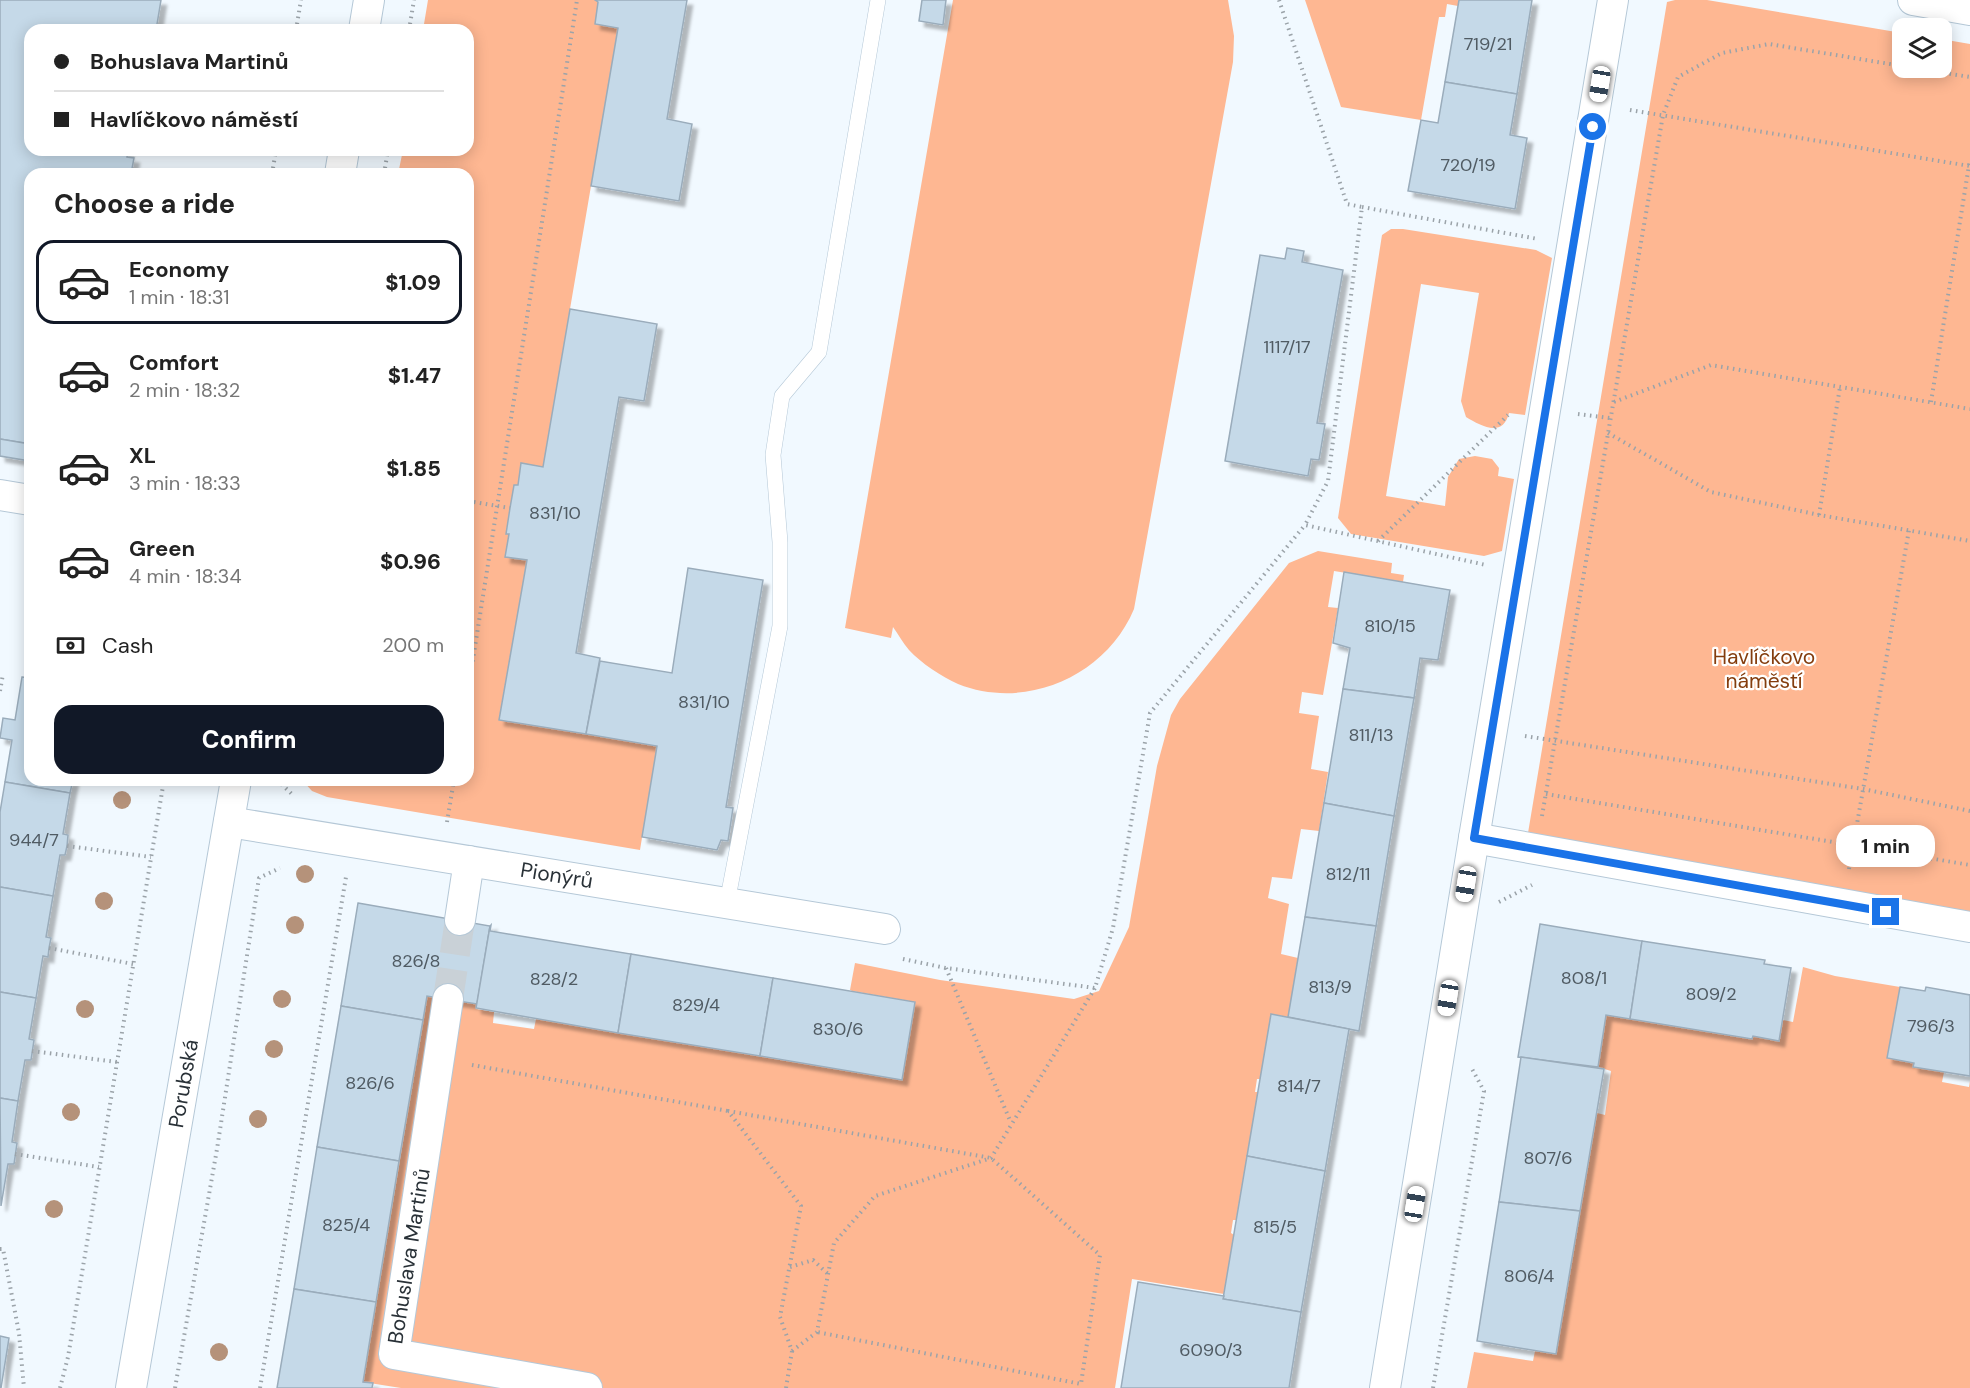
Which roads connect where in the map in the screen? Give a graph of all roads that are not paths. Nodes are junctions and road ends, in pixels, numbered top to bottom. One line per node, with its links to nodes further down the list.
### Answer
1 (369, 0): 6 (street)
2 (878, 0): 13 (lane)
3 (1613, 0): 11 (street)
4 (1913, 0): 5 (street)
5 (1970, 10)
6 (365, 24)
7 (0, 495): 8 (street)
8 (24, 499)
9 (235, 786): 10 (street, Porubská)
10 (229, 822): 12 (street, Pionýrů); 18 (street, Porubská)
11 (1474, 838): 15 (street); 20 (street)
12 (469, 861): 13 (street, Pionýrů); 14 (street)
13 (727, 903): 16 (street, Pionýrů)
14 (460, 920)
15 (1970, 927)
16 (885, 929)
17 (448, 999): 19 (street, Bohuslava Martinů)
18 (131, 1388)
19 (587, 1388)
20 (1385, 1388)

